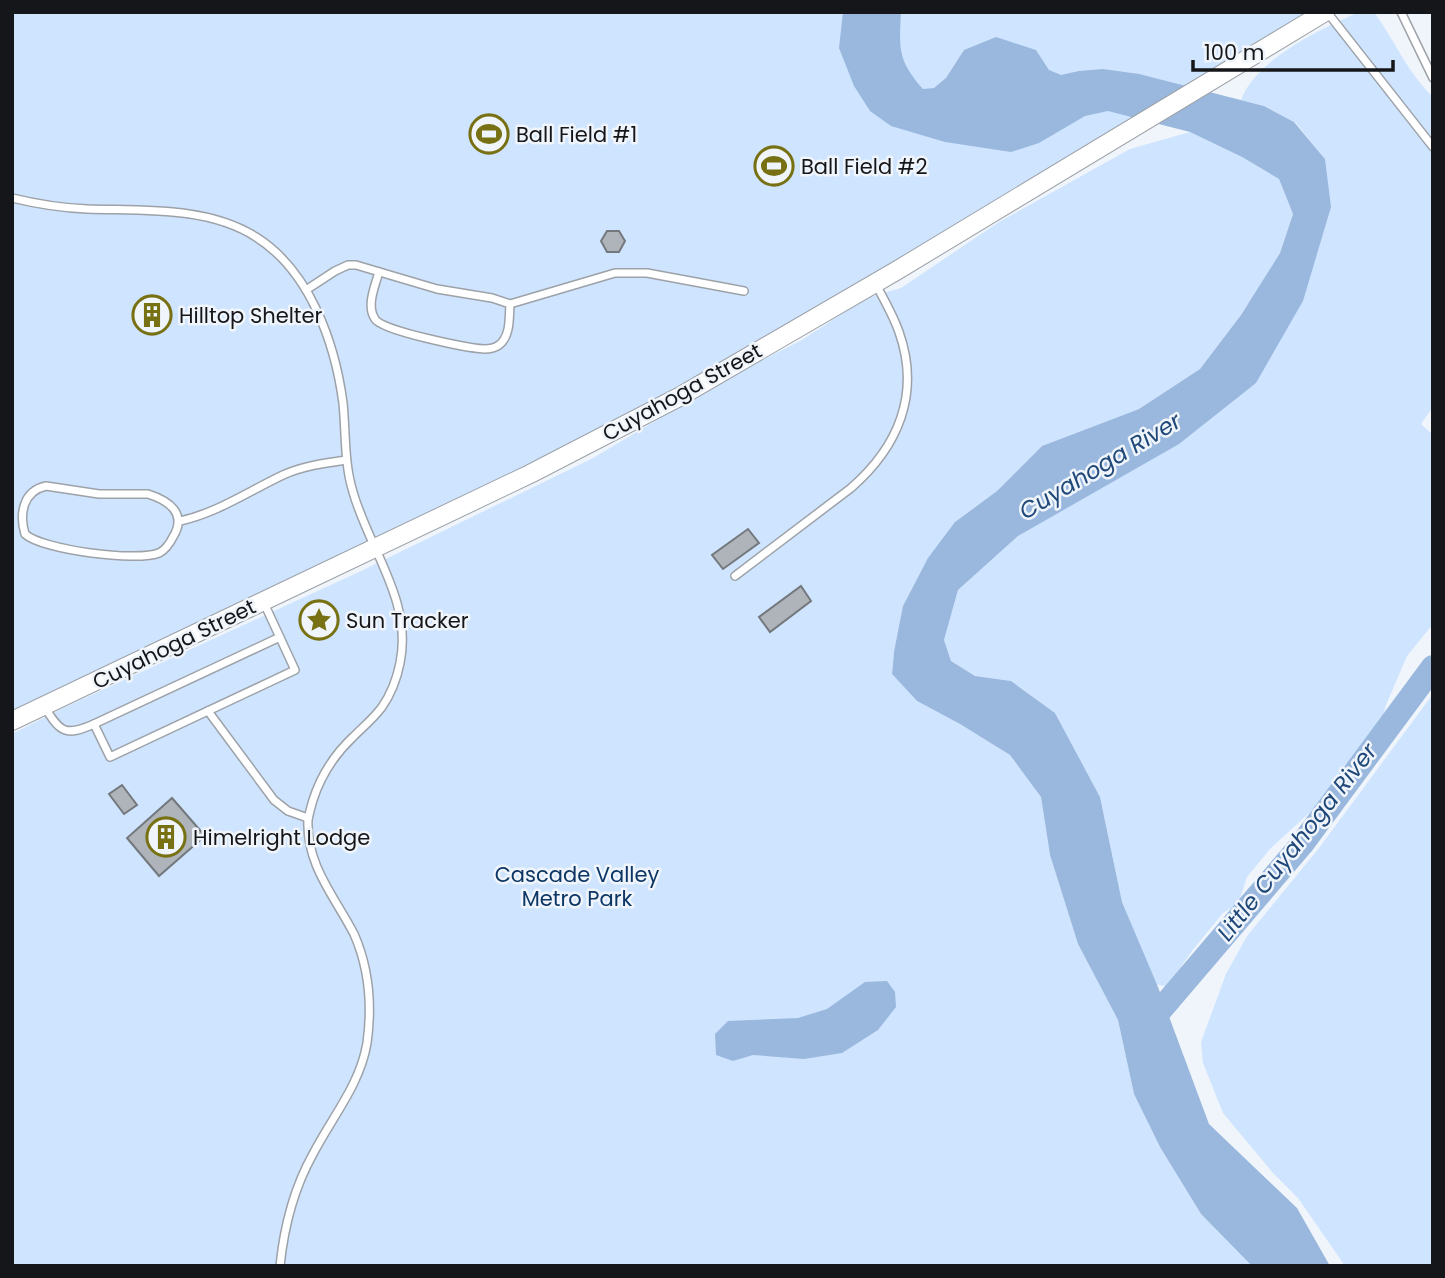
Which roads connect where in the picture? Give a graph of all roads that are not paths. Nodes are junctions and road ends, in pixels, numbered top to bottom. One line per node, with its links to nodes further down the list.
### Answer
1 (1326, 12): 4 (lane); 7 (street, Cuyahoga Street)
2 (1401, 12): 3 (lane)
3 (1433, 78)
4 (1433, 147)
5 (12, 198): 8 (lane)
6 (379, 272): 8 (lane); 10 (lane); 10 (lane)
7 (875, 283): 13 (street, Cuyahoga Street); 14 (lane)
8 (306, 290): 11 (lane)
9 (744, 291): 10 (lane)
10 (510, 303)
11 (346, 460): 12 (lane); 13 (lane)
12 (180, 521): 12 (lane)
13 (374, 547): 15 (street, Cuyahoga Street); 21 (lane)
14 (735, 576)
15 (263, 601): 16 (lane); 17 (street, Cuyahoga Street)
16 (280, 637): 18 (lane); 20 (lane)
17 (44, 706): 19 (street, Cuyahoga Street); 20 (lane)
18 (208, 711): 20 (lane); 21 (lane)
19 (12, 721)
20 (94, 724)
21 (308, 818): 22 (lane)
22 (280, 1266)

